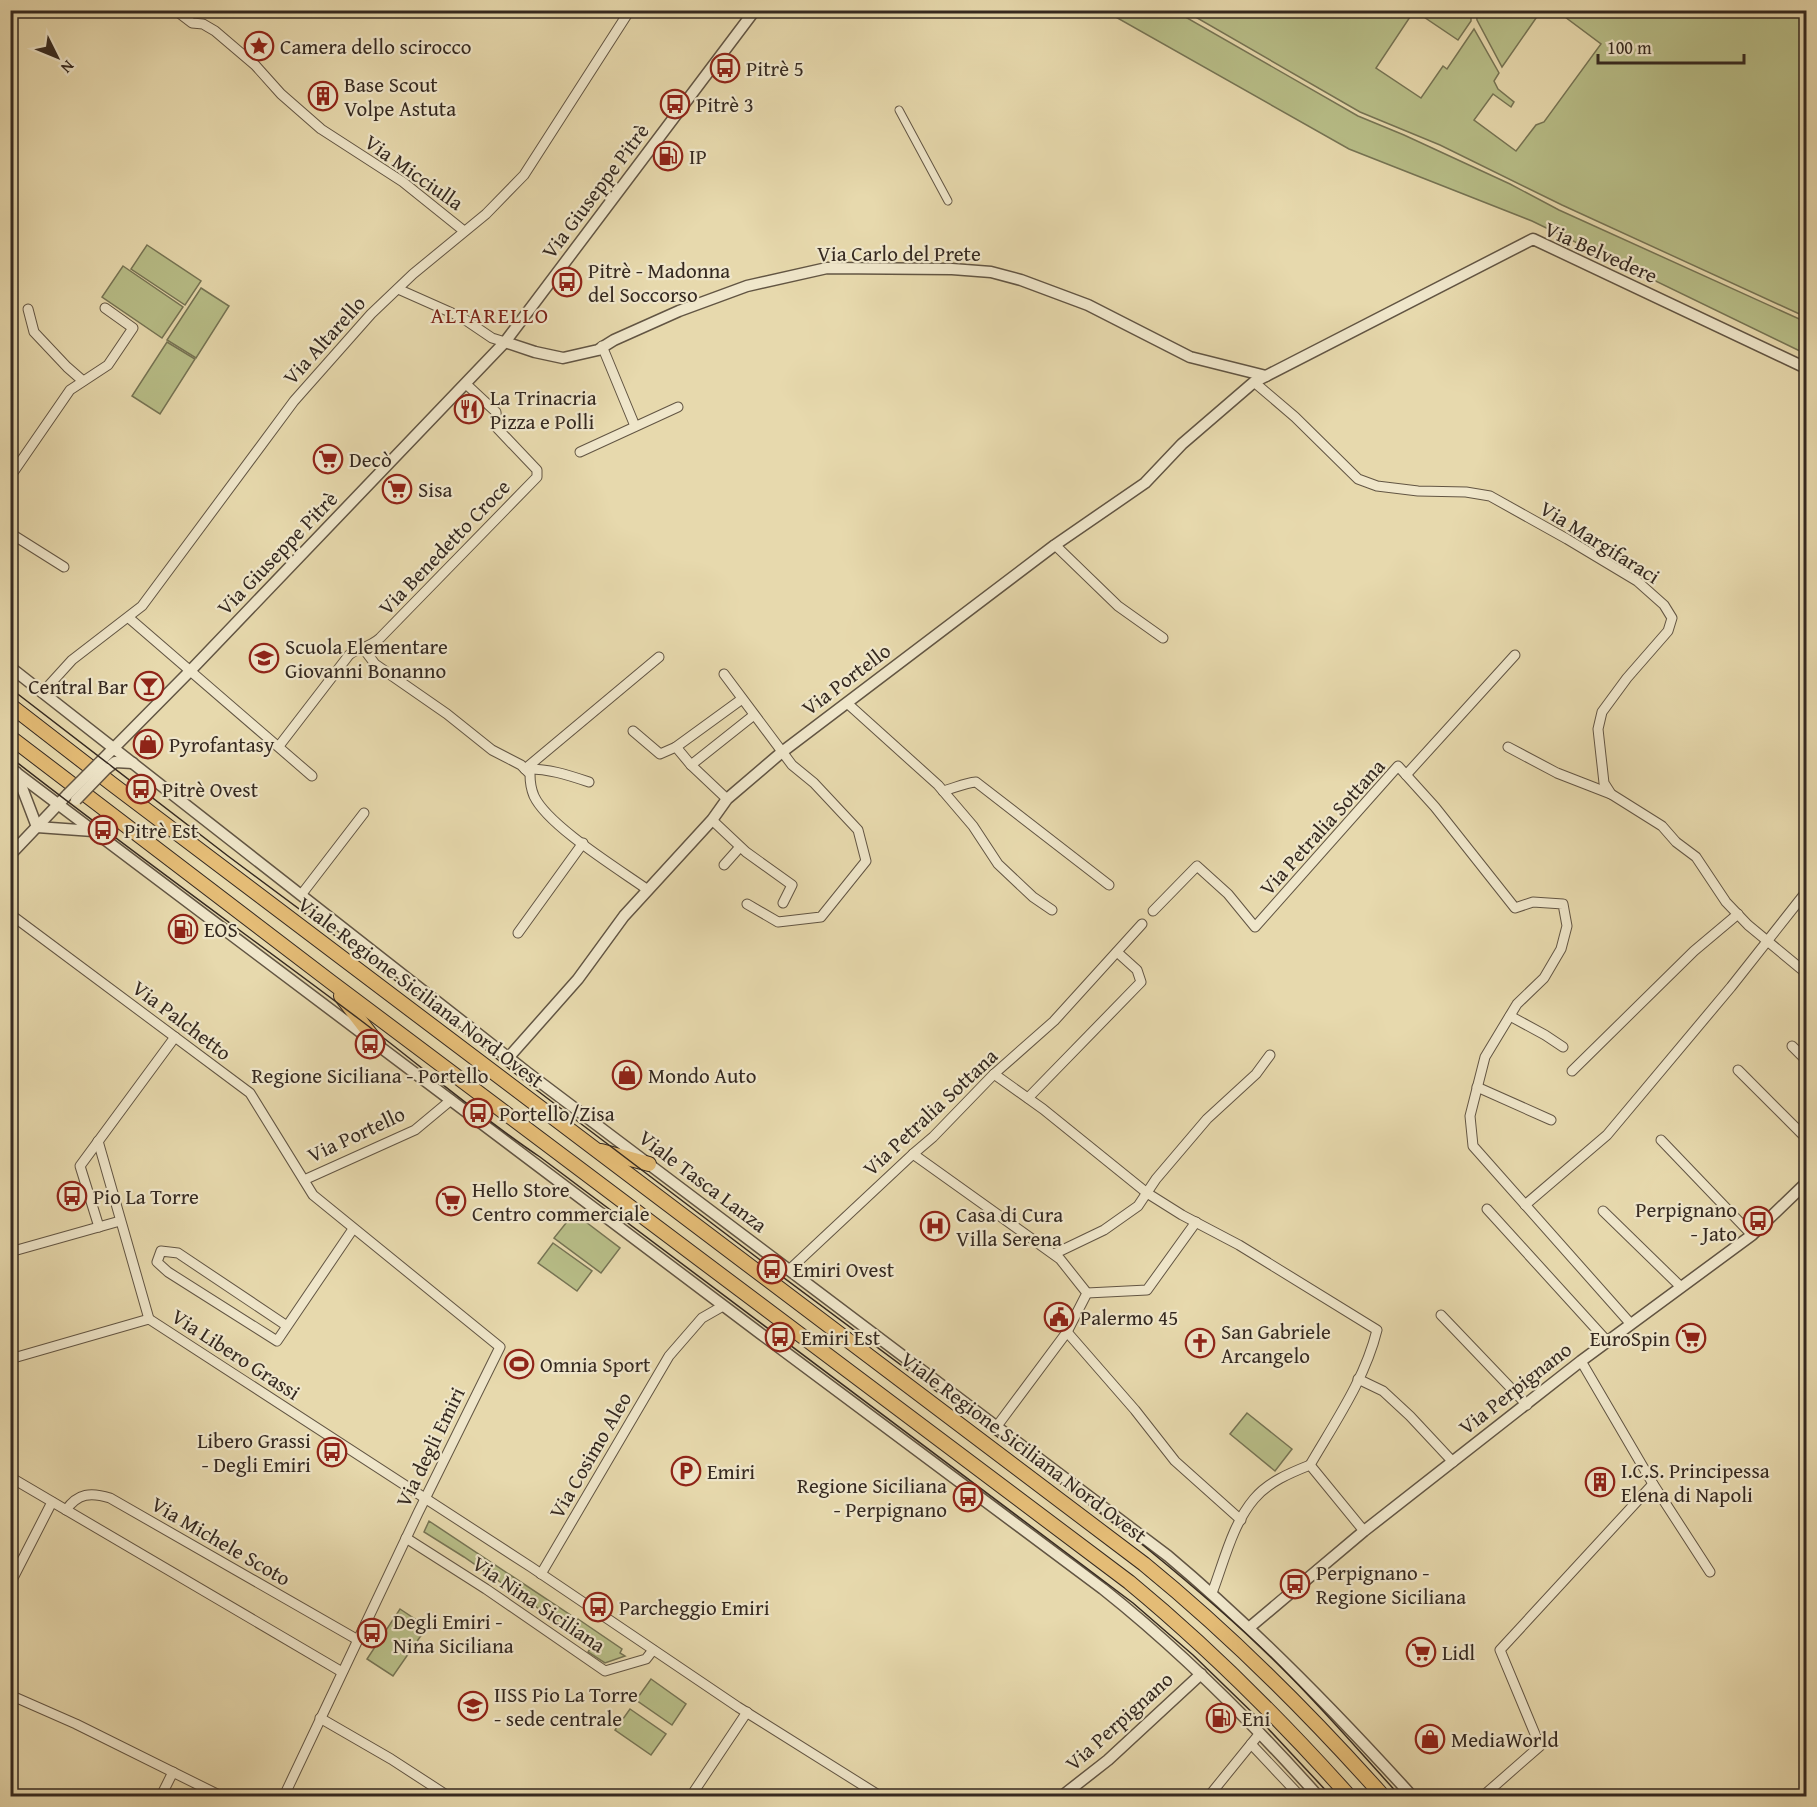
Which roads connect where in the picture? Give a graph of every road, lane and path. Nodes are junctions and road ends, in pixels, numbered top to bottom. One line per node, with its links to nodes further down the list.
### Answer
1 (175, 10): 6 (street, Via Micciulla)
2 (630, 10): 6 (street, Via Altarello)
3 (755, 10): 10 (street, Via Giuseppe Pitrè)
4 (899, 110): 5 (street)
5 (948, 201)
6 (464, 231): 7 (street, Via Altarello)
7 (398, 289): 10 (street, Via Carlo del Prete); 24 (street, Via Altarello)
8 (105, 308): 14 (street)
9 (28, 309): 14 (street)
10 (505, 342): 11 (street, Via Carlo del Prete); 16 (street, Via Giuseppe Pitrè)
11 (602, 346): 13 (street, Via Carlo del Prete); 18 (street)
12 (1806, 368): 13 (street, Via Belvedere)
13 (1266, 376): 15 (street, Via Belvedere)
14 (83, 381): 20 (street)
15 (1254, 382): 22 (street, Via Portello); 53 (street, Via Margifaraci)
16 (466, 384): 26 (street, Via Benedetto Croce); 30 (street, Via Giuseppe Pitrè)
17 (678, 407): 18 (street)
18 (635, 426): 19 (street)
19 (580, 452)
20 (10, 477)
21 (10, 533): 23 (street)
22 (1055, 545): 25 (street); 34 (street, Via Portello)
23 (64, 567)
24 (129, 618): 30 (street); 32 (street, Via Altarello)
25 (1163, 638)
26 (363, 648): 39 (street, Via Benedetto Croce); 48 (street)
27 (1515, 655): 49 (street, Via Petralia Sottana)
28 (660, 657): 48 (street)
29 (10, 667): 32 (street)
30 (191, 670): 39 (street); 42 (street, Via Giuseppe Pitrè)
31 (724, 675): 33 (street)
32 (42, 693): 42 (street)
33 (742, 699): 36 (street); 40 (street)
34 (848, 703): 43 (street, Via Portello); 52 (street)
35 (10, 705): 100 (main road, Viale Regione Siciliana Nord Ovest)
36 (754, 715): 43 (street); 45 (street)
37 (633, 731): 40 (street)
38 (10, 737): 81 (main road)
39 (279, 746): 50 (street)
40 (676, 747): 45 (street)
41 (1508, 747): 53 (street)
42 (114, 748): 44 (street); 46 (street, Via Giuseppe Pitrè)
43 (782, 752): 55 (street, Via Portello); 71 (street)
44 (134, 763): 46 (street); 69 (street, Viale Tasca Lanza)
45 (691, 765): 55 (street)
46 (102, 766): 54 (street, Via Giuseppe Pitrè, bridge)
47 (13, 770): 56 (street); 60 (street)
48 (528, 771): 51 (street); 62 (street)
49 (1406, 774): 73 (street, Via Petralia Sottana); 82 (street)
50 (312, 776)
51 (589, 782)
52 (943, 790): 66 (street); 72 (street)
53 (1611, 794): 75 (street)
54 (72, 797): 56 (street, Via Giuseppe Pitrè); 58 (street, Via Giuseppe Pitrè)
55 (727, 799): 59 (street, Via Portello)
56 (58, 805): 58 (street); 60 (street, Via Giuseppe Pitrè)
57 (364, 813): 69 (street)
58 (70, 814): 61 (street)
59 (715, 823): 63 (street); 67 (street, Via Portello)
60 (37, 827): 61 (street); 64 (street, Via Giuseppe Pitrè)
61 (93, 831): 84 (street)
62 (583, 843): 67 (street); 77 (street)
63 (741, 847): 65 (street); 70 (street)
64 (10, 855)
65 (724, 865)
66 (1109, 885)
67 (648, 890): 88 (street, Via Portello)
68 (1806, 892): 78 (street)
69 (301, 895): 88 (street, Viale Tasca Lanza)
70 (783, 903)
71 (747, 904)
72 (1052, 910)
73 (1153, 911)
74 (10, 914): 83 (street, Via Palchetto)
75 (1738, 914): 78 (street); 91 (street)
76 (1142, 924): 79 (street, Via Petralia Sottana)
77 (518, 933)
78 (1767, 940): 80 (street); 106 (street)
79 (1117, 952): 92 (street, Via Petralia Sottana); 94 (street)
80 (1806, 973)
81 (331, 982): 84 (main road); 166 (main road)
82 (1510, 1016): 86 (street); 93 (street)
83 (175, 1037): 99 (street); 103 (street, Via Palchetto)
84 (378, 1044): 95 (street)
85 (1792, 1046): 89 (street)
86 (1563, 1047)
87 (1270, 1055): 105 (street)
88 (509, 1057): 102 (street, Viale Tasca Lanza)
89 (1806, 1060)
90 (1738, 1070): 97 (street)
91 (1572, 1071)
92 (994, 1074): 94 (street); 101 (street, Via Petralia Sottana)
93 (1477, 1087): 96 (street); 106 (street)
94 (1028, 1098): 105 (street)
95 (451, 1100): 103 (street, Via Portello); 119 (street)
96 (1551, 1120)
97 (1806, 1138)
98 (1661, 1140): 113 (street)
99 (98, 1141): 109 (street); 111 (street)
100 (593, 1149): 102 (main road); 167 (main road, Viale Regione Siciliana Nord Ovest)
101 (913, 1154): 115 (street); 116 (street, Via Petralia Sottana)
102 (649, 1164): 116 (street, Viale Tasca Lanza)
103 (304, 1180): 112 (street, Via degli Emiri)
104 (1806, 1183): 113 (street, Via Perpignano)
105 (1147, 1193): 110 (street); 115 (street)
106 (1525, 1205): 122 (street)
107 (1487, 1209): 125 (street)
108 (1603, 1211): 117 (street)
109 (120, 1221): 111 (street); 121 (street)
110 (1196, 1222): 118 (street); 128 (street)
111 (99, 1227): 114 (street)
112 (353, 1229): 123 (street); 135 (street, Via degli Emiri)
113 (1752, 1235): 117 (street, Via Perpignano)
114 (10, 1252)
115 (1054, 1254): 118 (street)
116 (789, 1270): 130 (street, Viale Tasca Lanza)
117 (1681, 1287): 122 (street, Via Perpignano)
118 (1087, 1293): 124 (street)
119 (723, 1306): 142 (street, Via Cosimo Aleo); 149 (street)
120 (1441, 1315): 129 (street)
121 (149, 1319): 126 (street, Via Libero Grassi); 135 (street, Via Libero Grassi)
122 (1630, 1323): 125 (street, Via Perpignano)
123 (287, 1326): 123 (street)
124 (1067, 1332): 130 (street); 138 (street)
125 (1607, 1341): 127 (street, Via Perpignano)
126 (10, 1359)
127 (1581, 1361): 129 (street, Via Perpignano); 134 (street)
128 (1358, 1379): 131 (street); 132 (street)
129 (1527, 1405): 131 (street, Via Perpignano)
130 (997, 1426): 144 (street, Viale Regione Siciliana Nord Ovest)
131 (1453, 1462): 139 (street, Via Perpignano)
132 (1310, 1465): 138 (street); 139 (street)
133 (10, 1477): 136 (street)
134 (1653, 1484): 141 (street); 169 (street)
135 (425, 1498): 140 (street, Via degli Emiri); 142 (street, Via Nina Siciliana)
136 (52, 1502): 137 (street); 143 (street)
137 (66, 1510): 146 (street, Via Michele Scoto); 148 (street)
138 (1241, 1520): 144 (street)
139 (1364, 1532): 145 (street, Via Perpignano)
140 (406, 1538): 146 (street, Via degli Emiri); 147 (street, Via Nina Siciliana)
141 (1710, 1572)
142 (541, 1574): 147 (street, Via Nina Siciliana)
143 (10, 1584)
144 (1212, 1593): 145 (street, Viale Regione Siciliana Nord Ovest)
145 (1250, 1627): 168 (street, Viale Regione Siciliana Nord Ovest)
146 (358, 1640): 148 (street, Via degli Emiri)
147 (653, 1650): 151 (street, Via Nina Siciliana)
148 (342, 1672): 152 (street, Via degli Emiri)
149 (1200, 1674): 153 (street); 163 (street, Via Perpignano)
150 (10, 1695): 155 (street)
151 (747, 1712): 161 (street); 162 (street, Via Nina Siciliana)
152 (320, 1718): 159 (street, Via degli Emiri); 160 (street)
153 (1260, 1733): 154 (street); 156 (street)
154 (1251, 1744): 164 (street); 165 (street)
155 (173, 1772): 157 (street); 158 (street)
156 (1318, 1796)
157 (161, 1797)
158 (221, 1797)
159 (284, 1797)
160 (448, 1797)
161 (691, 1797)
162 (880, 1797)
163 (1062, 1797)
164 (1209, 1797)
165 (1300, 1797)
166 (1349, 1797)
167 (1383, 1797)
168 (1412, 1797)
169 (1483, 1797)

